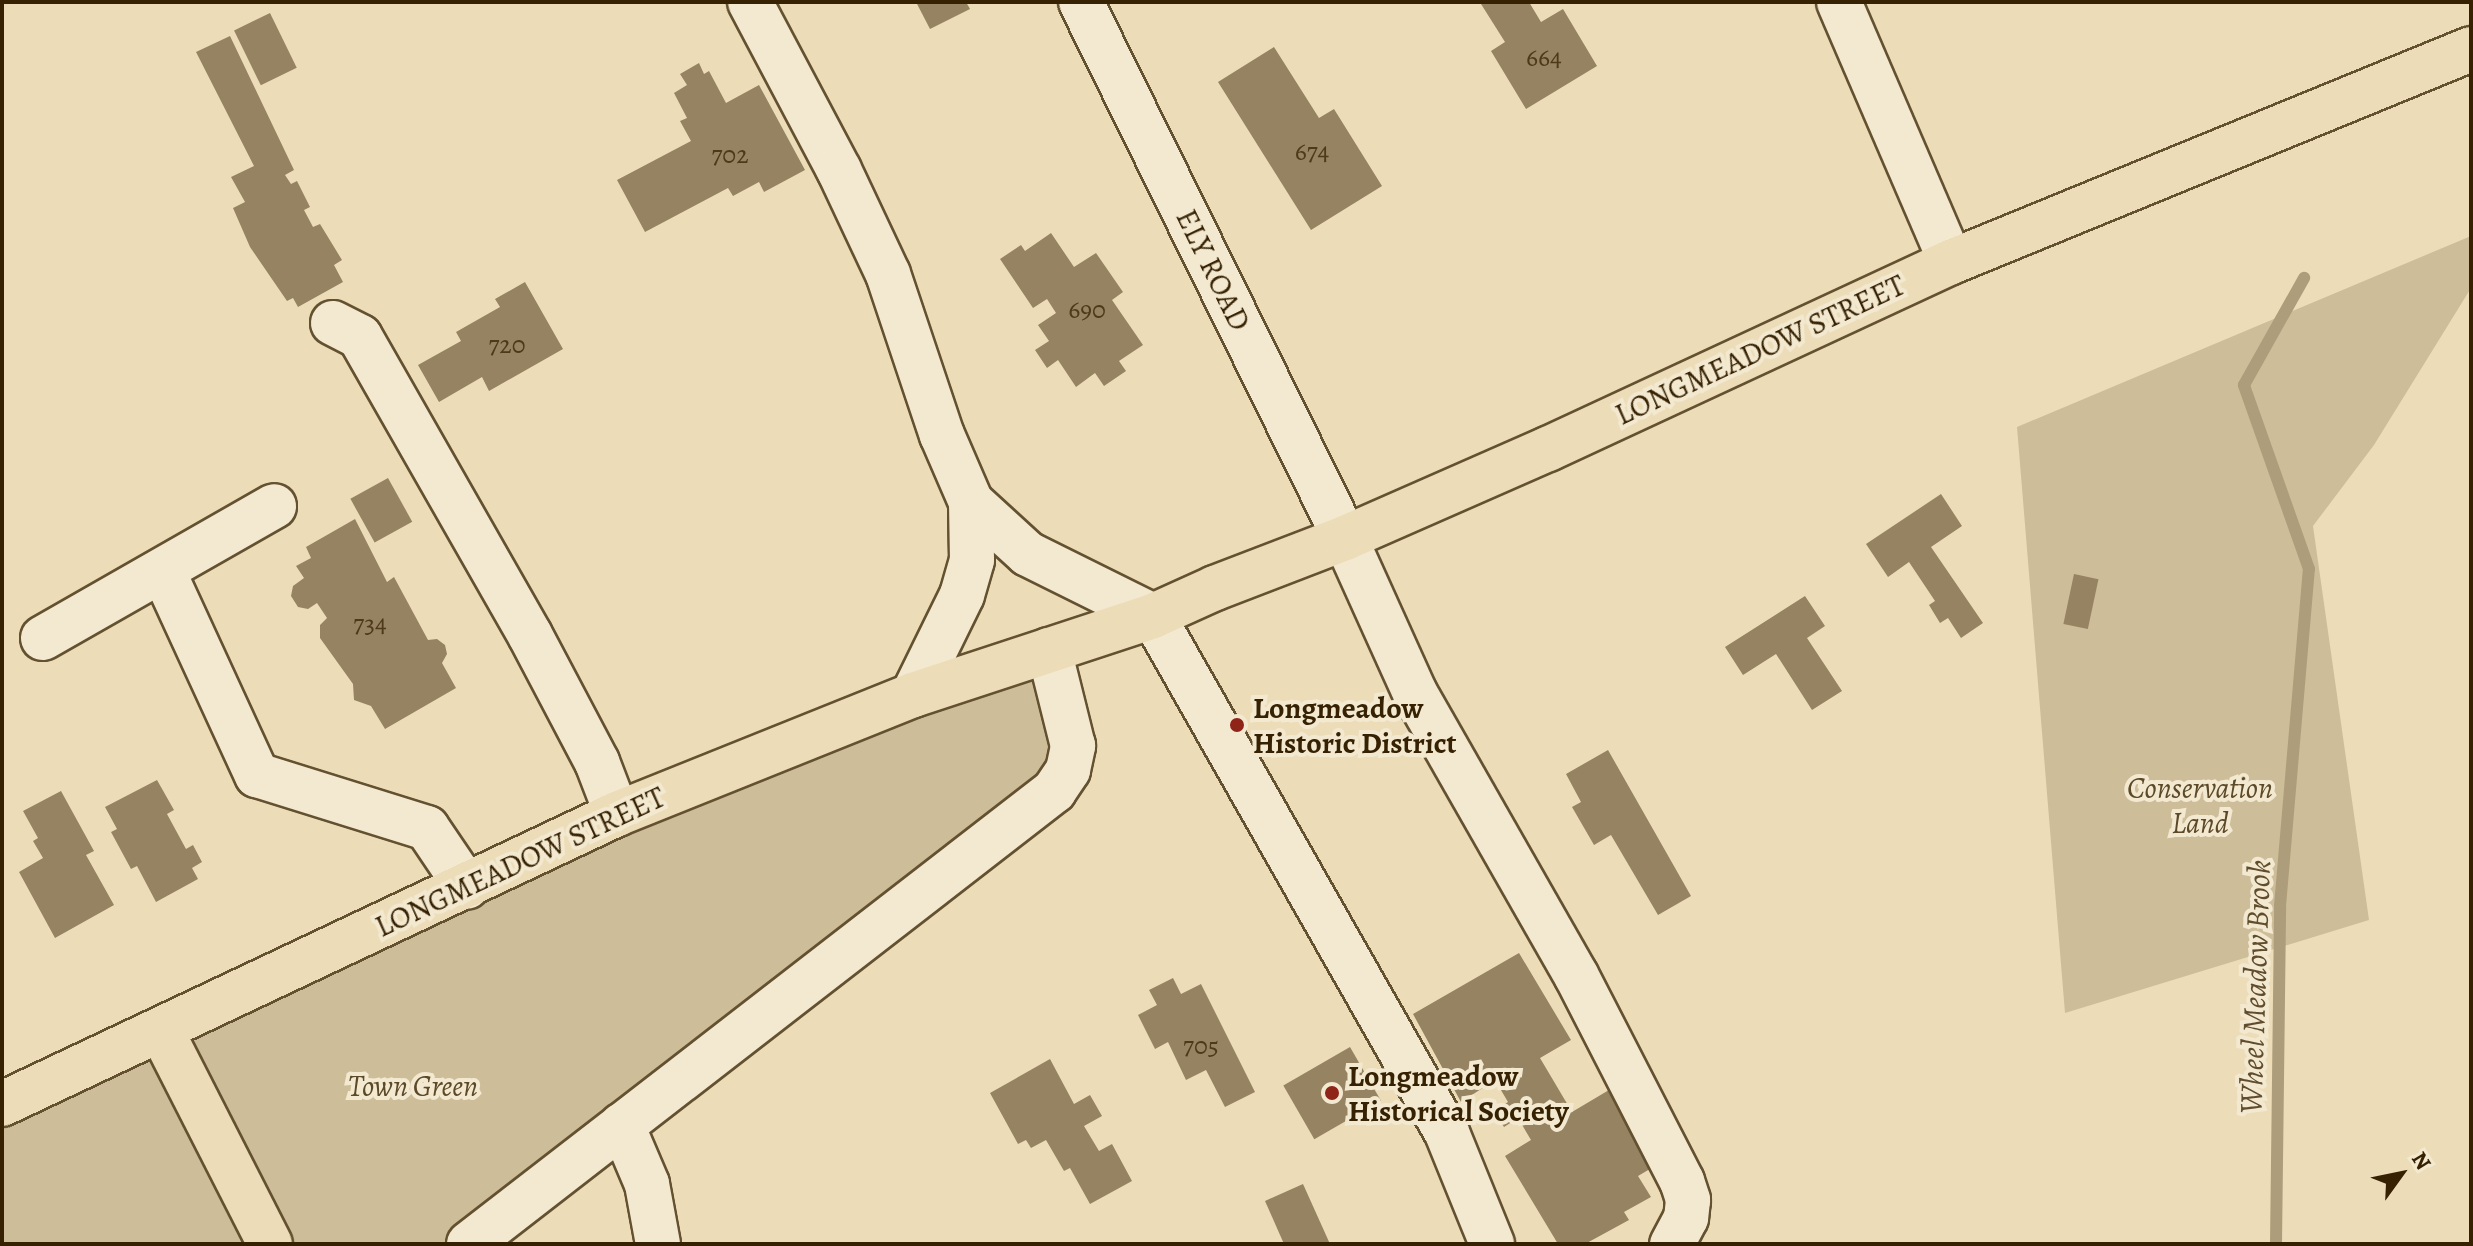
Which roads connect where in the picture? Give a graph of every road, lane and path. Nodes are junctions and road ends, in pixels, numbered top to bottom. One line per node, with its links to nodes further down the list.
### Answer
1 (750, 2): 7 (street)
2 (1081, 2): 9 (street, ELY ROAD)
3 (1839, 2): 5 (street)
4 (2471, 49): 5 (main road, LONGMEADOW STREET)
5 (1951, 262): 9 (main road, LONGMEADOW STREET)
6 (333, 323): 15 (street)
7 (971, 502): 11 (street); 14 (street)
8 (274, 506): 10 (street)
9 (1345, 538): 11 (main road, LONGMEADOW STREET); 24 (street, ELY ROAD)
10 (163, 571): 12 (street); 16 (street)
11 (1153, 616): 13 (main road, LONGMEADOW STREET); 23 (street)
12 (43, 638)
13 (1049, 650): 14 (main road, LONGMEADOW STREET); 19 (street)
14 (913, 695): 15 (main road, LONGMEADOW STREET)
15 (617, 814): 16 (main road, LONGMEADOW STREET)
16 (467, 887): 17 (main road, LONGMEADOW STREET)
17 (161, 1030): 18 (main road, LONGMEADOW STREET); 20 (main road)
18 (2, 1104)
19 (622, 1125): 21 (street); 22 (street)
20 (270, 1244)
21 (469, 1244)
22 (658, 1244)
23 (1492, 1244)
24 (1672, 1244)

